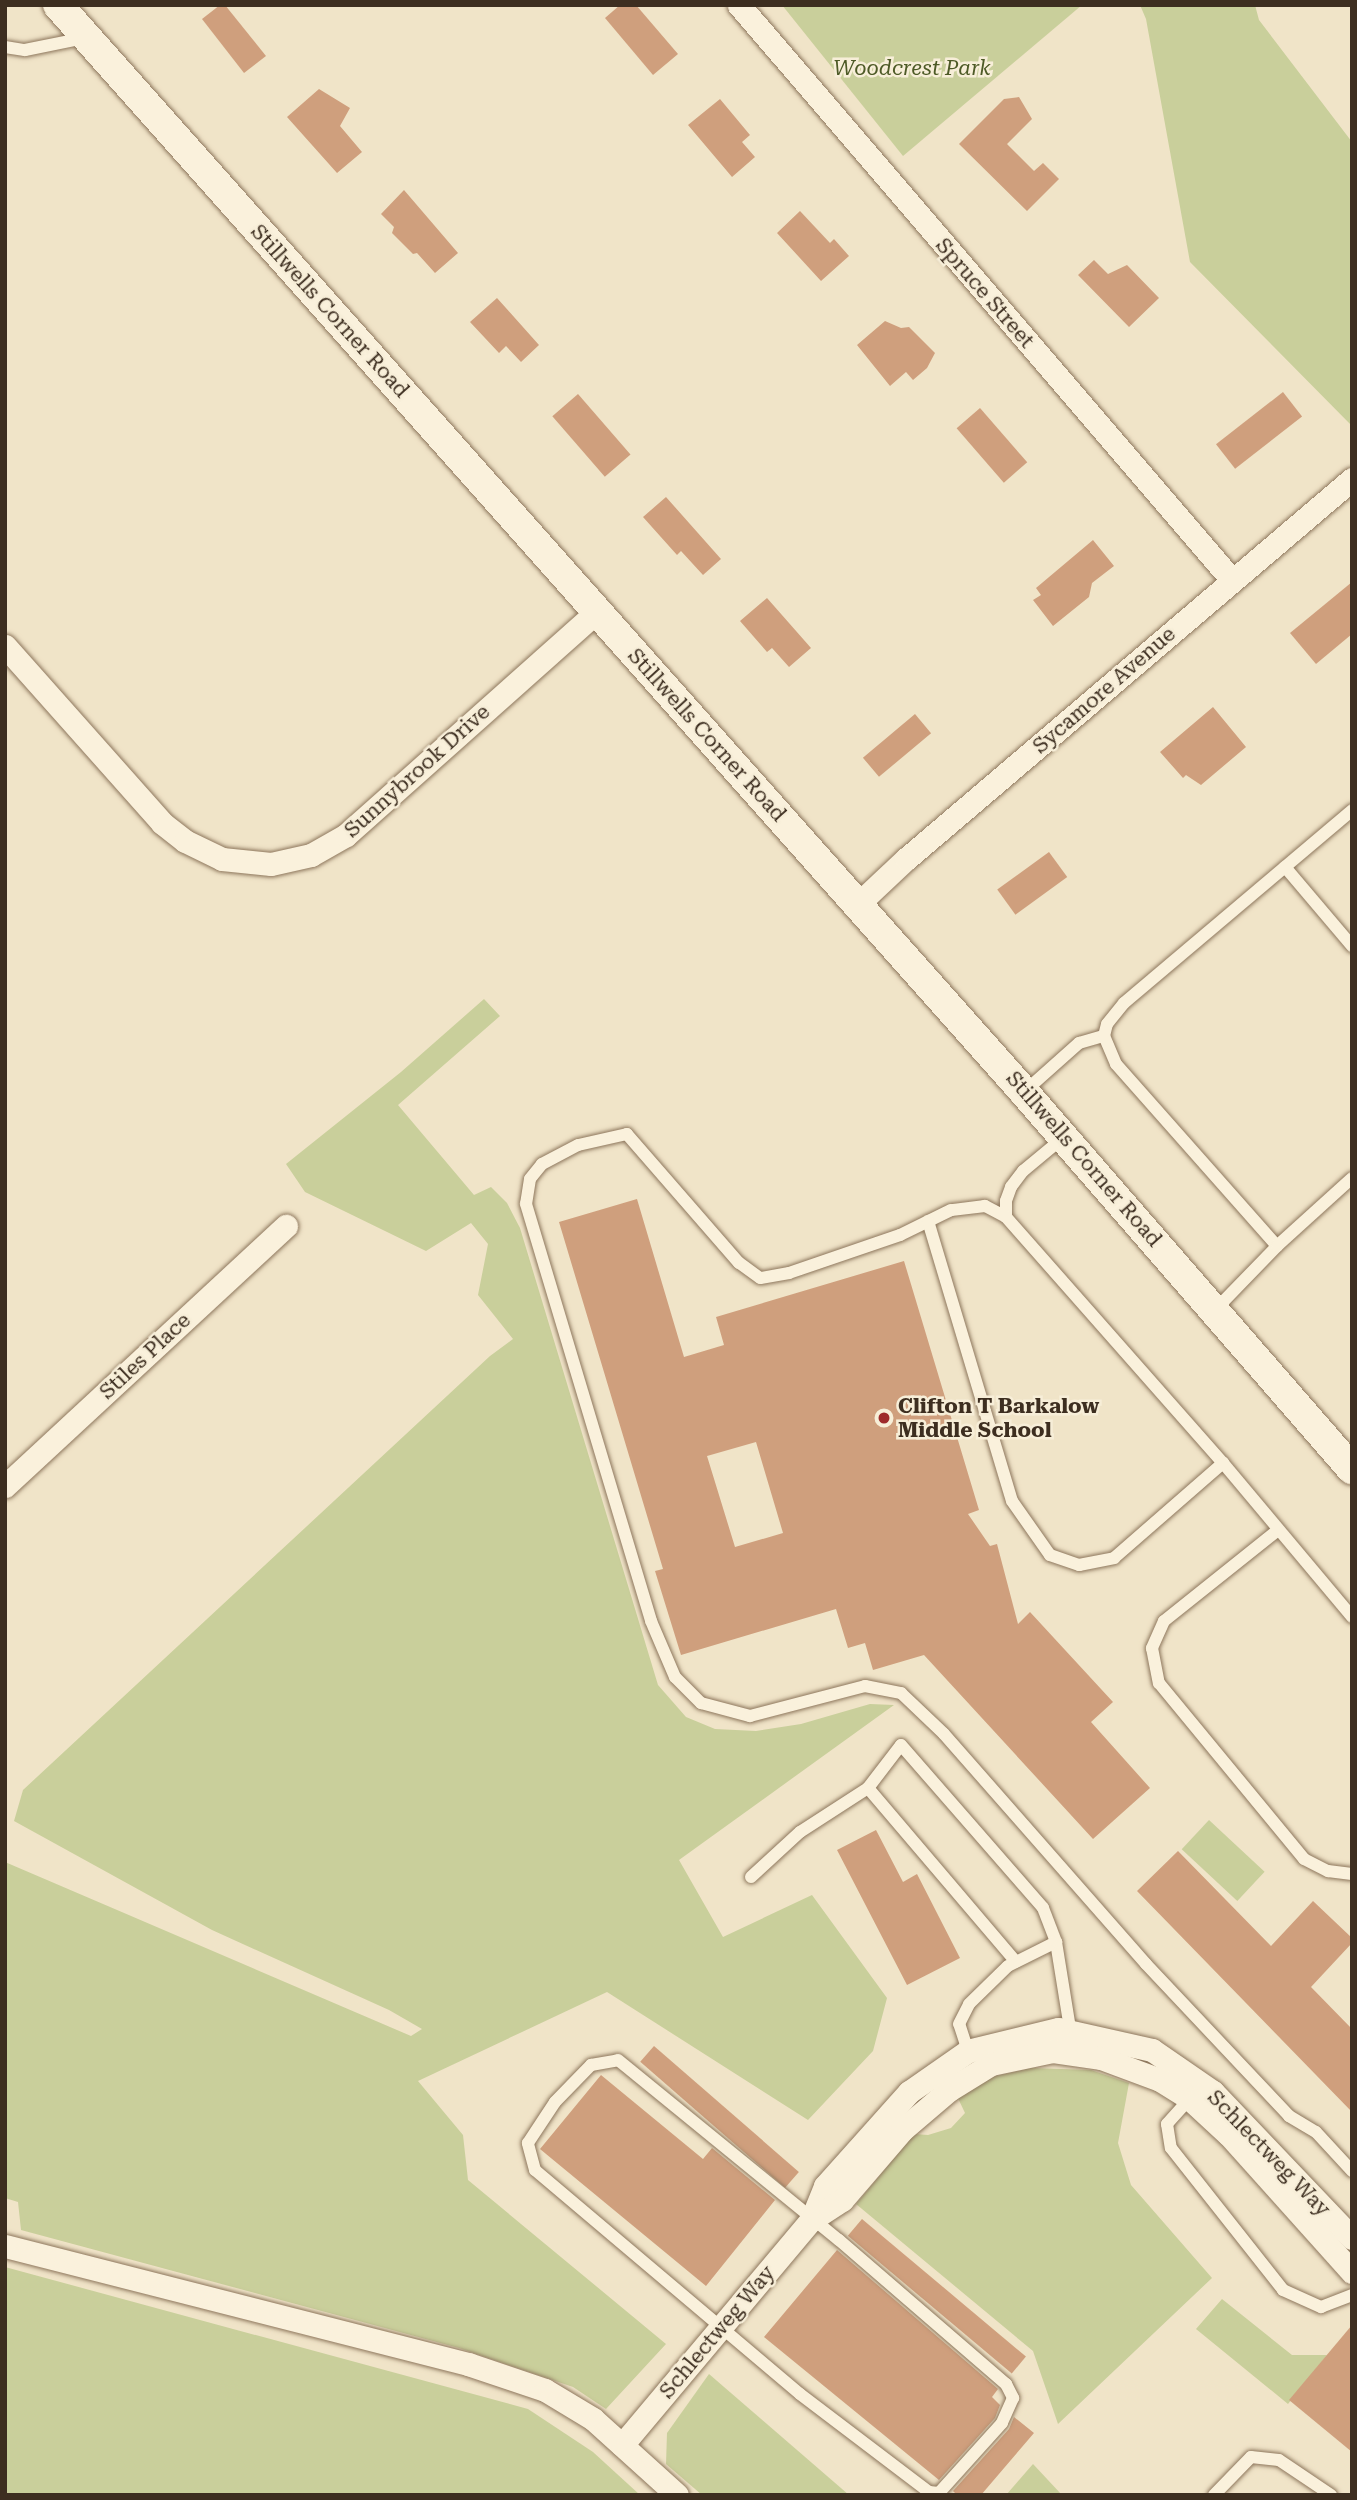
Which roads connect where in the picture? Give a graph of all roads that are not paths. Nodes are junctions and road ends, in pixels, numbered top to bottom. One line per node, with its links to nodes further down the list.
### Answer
1 (58, 5): 3 (street, Stillwells Corner Road)
2 (738, 5): 6 (street, Spruce Street)
3 (87, 38): 4 (lane); 7 (street, Stillwells Corner Road)
4 (5, 47)
5 (1352, 479): 6 (street, Sycamore Avenue)
6 (1232, 580): 11 (street, Sycamore Avenue)
7 (597, 611): 8 (street, Sunnybrook Drive); 11 (street, Stillwells Corner Road)
8 (5, 646)
9 (1352, 810): 10 (lane)
10 (1285, 867): 12 (lane); 13 (lane)
11 (858, 904): 14 (street, Stillwells Corner Road)
12 (1352, 946)
13 (1104, 1036): 14 (lane); 20 (lane)
14 (1024, 1092): 15 (street, Stillwells Corner Road)
15 (1064, 1137): 17 (lane); 21 (street, Stillwells Corner Road)
16 (1352, 1178): 20 (lane)
17 (1006, 1217): 18 (lane); 22 (lane)
18 (928, 1221): 22 (lane); 35 (lane)
19 (286, 1226): 24 (street, Stiles Place)
20 (1277, 1246): 21 (lane)
21 (1216, 1309): 23 (street, Stillwells Corner Road)
22 (1223, 1463): 25 (lane)
23 (1352, 1469)
24 (5, 1486)
25 (1278, 1530): 26 (lane); 28 (lane)
26 (1352, 1617)
27 (868, 1787): 29 (lane); 30 (lane); 31 (lane)
28 (1352, 1874)
29 (751, 1877)
30 (1056, 1942): 31 (lane); 32 (lane)
31 (1016, 1962): 33 (lane)
32 (1070, 2042): 33 (street, Schlectweg Way); 34 (street, Schlectweg Way); 36 (street, Schlectweg Way)
33 (968, 2052): 36 (street, Schlectweg Way)
34 (1196, 2092): 37 (street, Schlectweg Way); 39 (street, Schlectweg Way); 40 (lane)
35 (1352, 2171)
36 (811, 2220): 41 (street, Schlectweg Way); 41 (lane); 41 (lane)
37 (1352, 2238)
38 (5, 2246): 42 (street)
39 (1352, 2272)
40 (1352, 2295)
41 (722, 2327): 42 (street, Schlectweg Way)
42 (622, 2445): 43 (street)
43 (677, 2495)
44 (1214, 2495): 45 (lane)
45 (1331, 2495)

